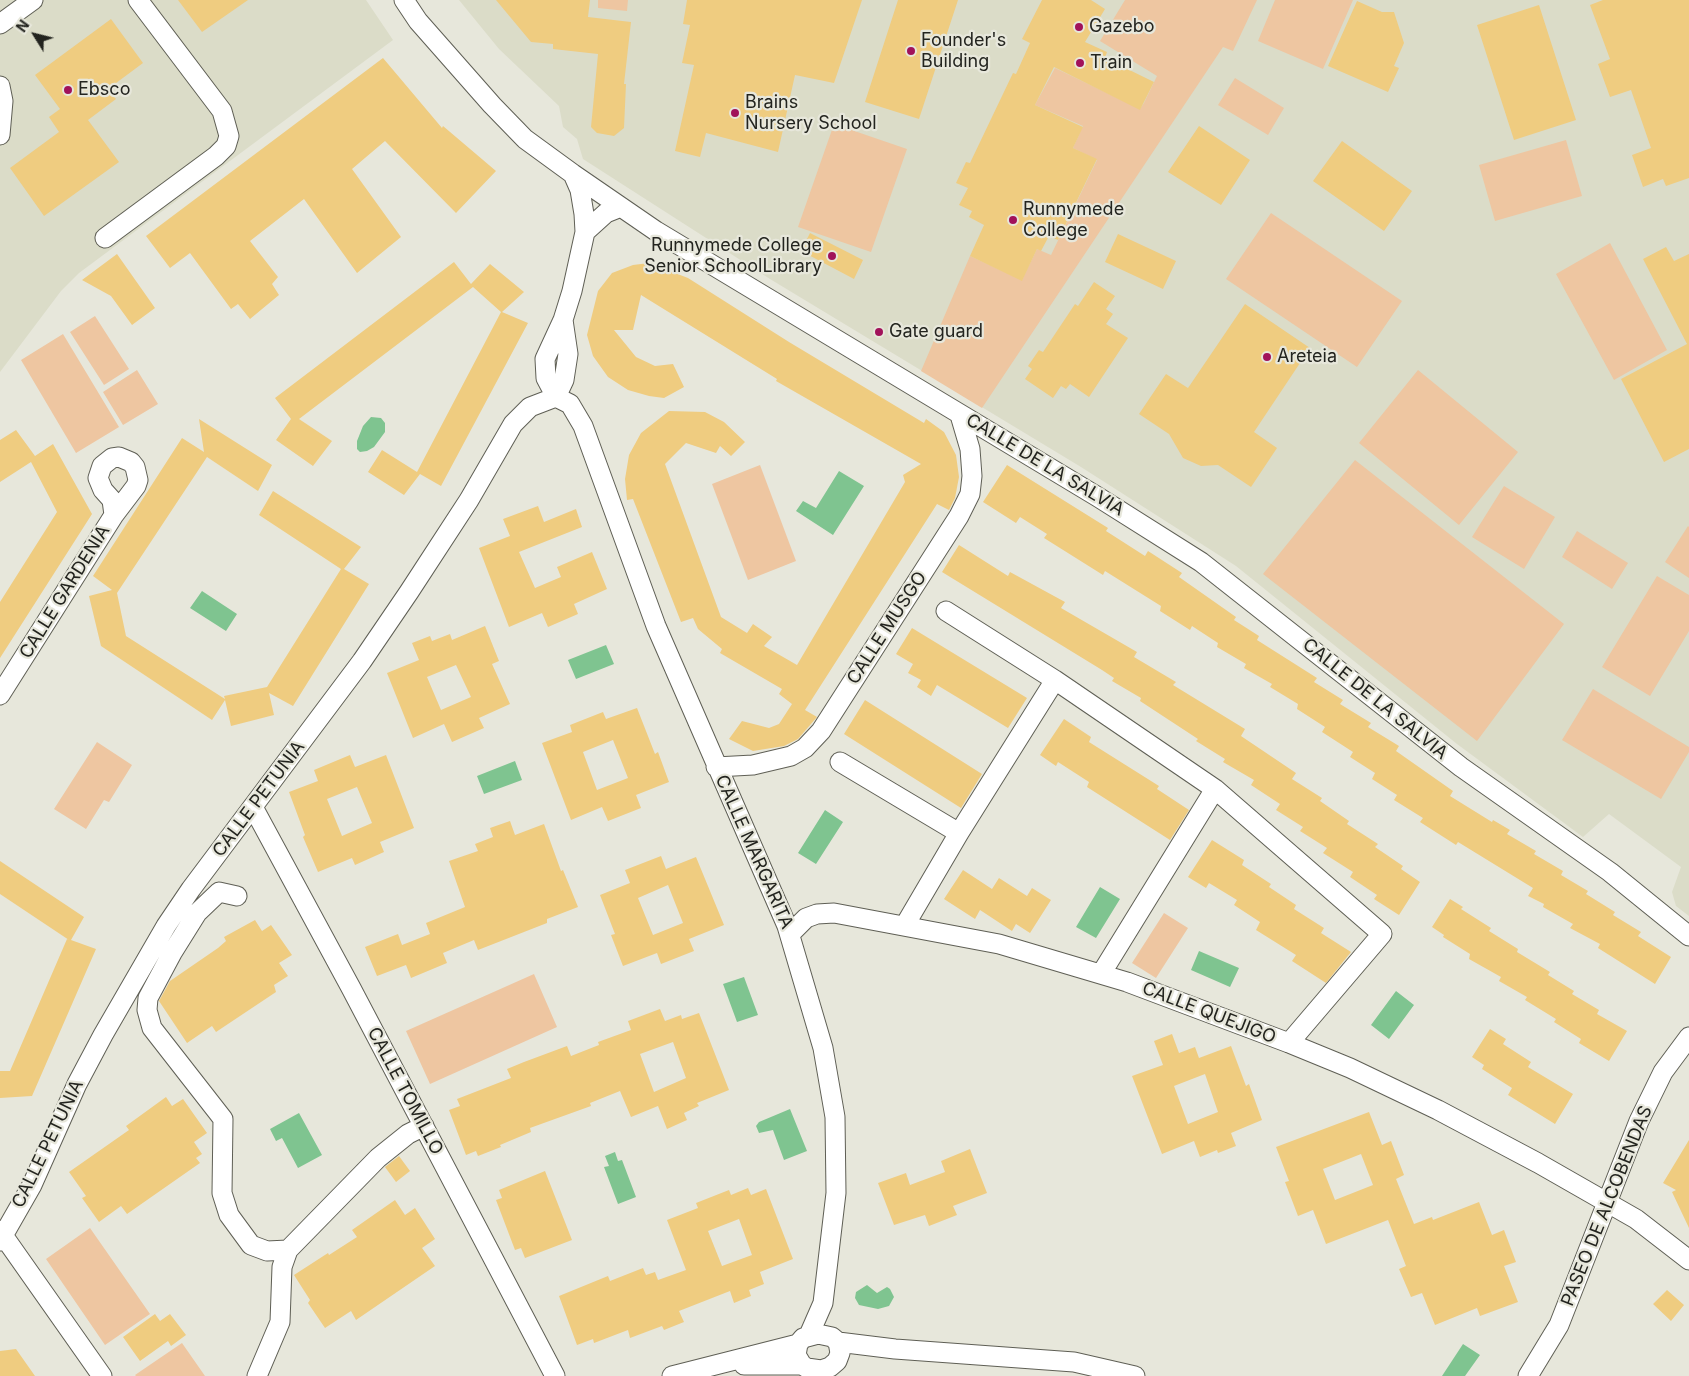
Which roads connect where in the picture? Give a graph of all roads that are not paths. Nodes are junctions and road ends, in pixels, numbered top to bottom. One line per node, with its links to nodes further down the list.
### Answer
1 (33, 0): 4 (street)
2 (138, 0): 10 (street)
3 (404, 0): 7 (street, CALLE DE LA SALVIA)
4 (0, 24)
5 (0, 86): 6 (street)
6 (0, 135)
7 (573, 174): 8 (street, CALLE DE LA SALVIA); 9 (street)
8 (621, 207): 9 (street); 12 (street, CALLE DE LA SALVIA)
9 (584, 232): 11 (street)
10 (106, 238)
11 (556, 397): 18 (street, CALLE MARGARITA); 20 (street, CALLE PETUNIA)
12 (960, 415): 18 (street, CALLE MUSGO); 25 (street, CALLE DE LA SALVIA)
13 (114, 515): 16 (street, CALLE GARDENIA)
14 (946, 612): 15 (street)
15 (1055, 680): 19 (street); 21 (street)
16 (0, 695)
17 (840, 762): 21 (street)
18 (716, 767): 24 (street, CALLE MARGARITA)
19 (1215, 788): 26 (street); 28 (street)
20 (252, 807): 29 (street, CALLE TOMILLO); 31 (street, CALLE PETUNIA)
21 (959, 833): 23 (street)
22 (237, 896): 32 (street)
23 (905, 925): 24 (street, CALLE QUEJIGO); 26 (street, CALLE QUEJIGO)
24 (790, 934): 34 (street, CALLE MARGARITA)
25 (1689, 936)
26 (1101, 974): 28 (street, CALLE QUEJIGO)
27 (1689, 1037): 30 (street, PASEO DE ALCOBENDAS)
28 (1289, 1043): 30 (street, CALLE QUEJIGO)
29 (424, 1126): 32 (street); 42 (street, CALLE TOMILLO)
30 (1606, 1204): 33 (street, CALLE QUEJIGO); 45 (street, PASEO DE ALCOBENDAS)
31 (1, 1236): 40 (street)
32 (288, 1250): 41 (street)
33 (1689, 1260)
34 (803, 1340): 35 (street); 38 (street); 39 (street)
35 (838, 1342): 36 (street); 37 (street)
36 (895, 1349): 37 (street); 44 (street)
37 (837, 1361): 39 (street)
38 (720, 1365): 39 (street); 43 (street)
39 (810, 1370)
40 (102, 1376)
41 (257, 1376)
42 (555, 1376)
43 (672, 1376)
44 (1135, 1376)
45 (1528, 1376)

